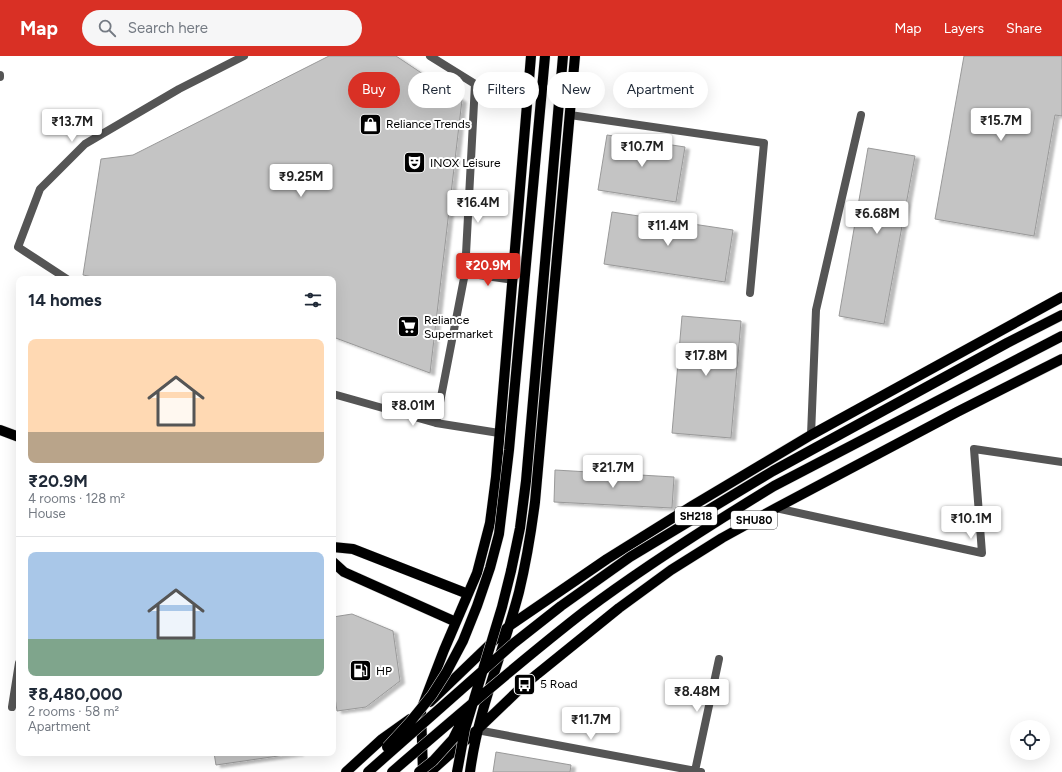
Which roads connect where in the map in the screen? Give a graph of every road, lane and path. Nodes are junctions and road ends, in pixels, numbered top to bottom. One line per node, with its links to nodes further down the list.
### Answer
1 (244, 56): 10 (street)
2 (430, 56): 9 (street)
3 (531, 56): 11 (main road)
4 (545, 56): 38 (main road, bridge)
5 (563, 56): 32 (main road, bridge)
6 (576, 56): 7 (main road)
7 (570, 115): 12 (street); 29 (main road)
8 (861, 115): 21 (street)
9 (465, 273): 11 (street); 18 (street)
10 (62, 276)
11 (513, 280): 20 (main road)
12 (750, 292)
13 (1062, 297): 21 (main road)
14 (1062, 315): 39 (main road, SH218, bridge)
15 (1062, 336): 40 (main road, SH218, bridge)
16 (1062, 359): 24 (main road, SHU80)
17 (336, 395): 18 (street)
18 (436, 423): 20 (street)
19 (0, 430): 22 (main road)
20 (499, 433): 27 (main road)
21 (811, 435): 29 (main road)
22 (16, 436)
23 (1062, 462): 24 (street)
24 (776, 508): 35 (main road, SHU80)
25 (336, 547): 27 (main road)
26 (336, 565): 28 (main road)
27 (468, 594): 28 (main road)
28 (456, 622): 34 (main road)
29 (509, 626): 34 (main road); 35 (main road)
30 (719, 659): 36 (street)
31 (16, 681): 33 (street)
32 (476, 689): 41 (main road, bridge); 44 (main road, bridge)
33 (12, 706)
34 (421, 710): 37 (main road); 42 (main road)
35 (477, 730): 36 (street); 43 (main road); 45 (main road)
36 (698, 771)
37 (346, 772)
38 (358, 772)
39 (368, 772)
40 (392, 772)
41 (419, 772)
42 (423, 772)
43 (430, 772)
44 (457, 772)
45 (470, 772)

